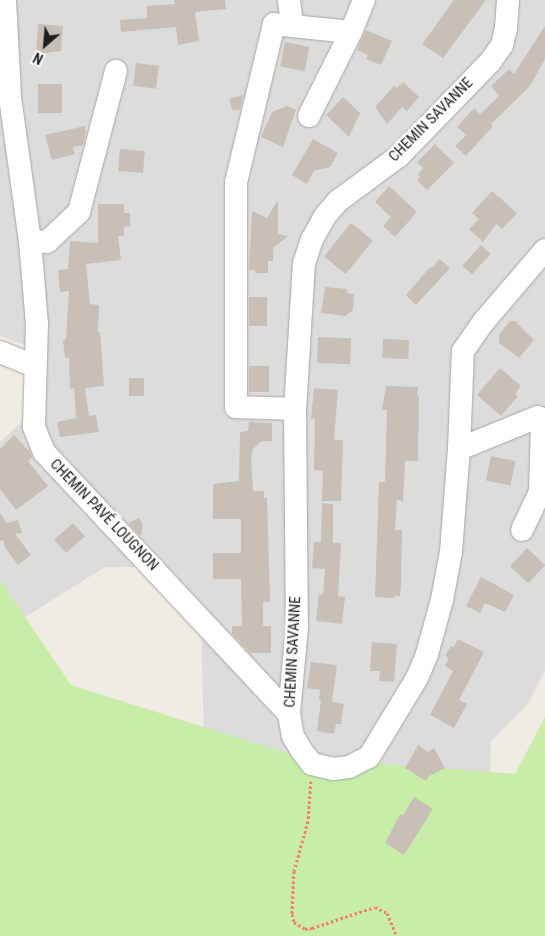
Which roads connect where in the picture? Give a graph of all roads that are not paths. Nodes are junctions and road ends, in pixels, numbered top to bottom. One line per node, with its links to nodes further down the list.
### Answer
1 (289, 0): 5 (street)
2 (364, 0): 6 (street)
3 (508, 0): 13 (street, CHEMIN SAVANNE)
4 (3, 8): 9 (street, CHEMIN PAVÉ LOUGNON)
5 (292, 26): 6 (street); 13 (street)
6 (351, 32): 8 (street)
7 (116, 71): 9 (street)
8 (309, 116)
9 (30, 241): 12 (street, CHEMIN PAVÉ LOUGNON)
10 (545, 250): 14 (street)
11 (0, 352): 12 (street)
12 (34, 366): 16 (street, CHEMIN PAVÉ LOUGNON)
13 (295, 409): 16 (street, CHEMIN SAVANNE)
14 (459, 449): 15 (street); 16 (street, CHEMIN SAVANNE)
15 (522, 530)
16 (289, 714)

